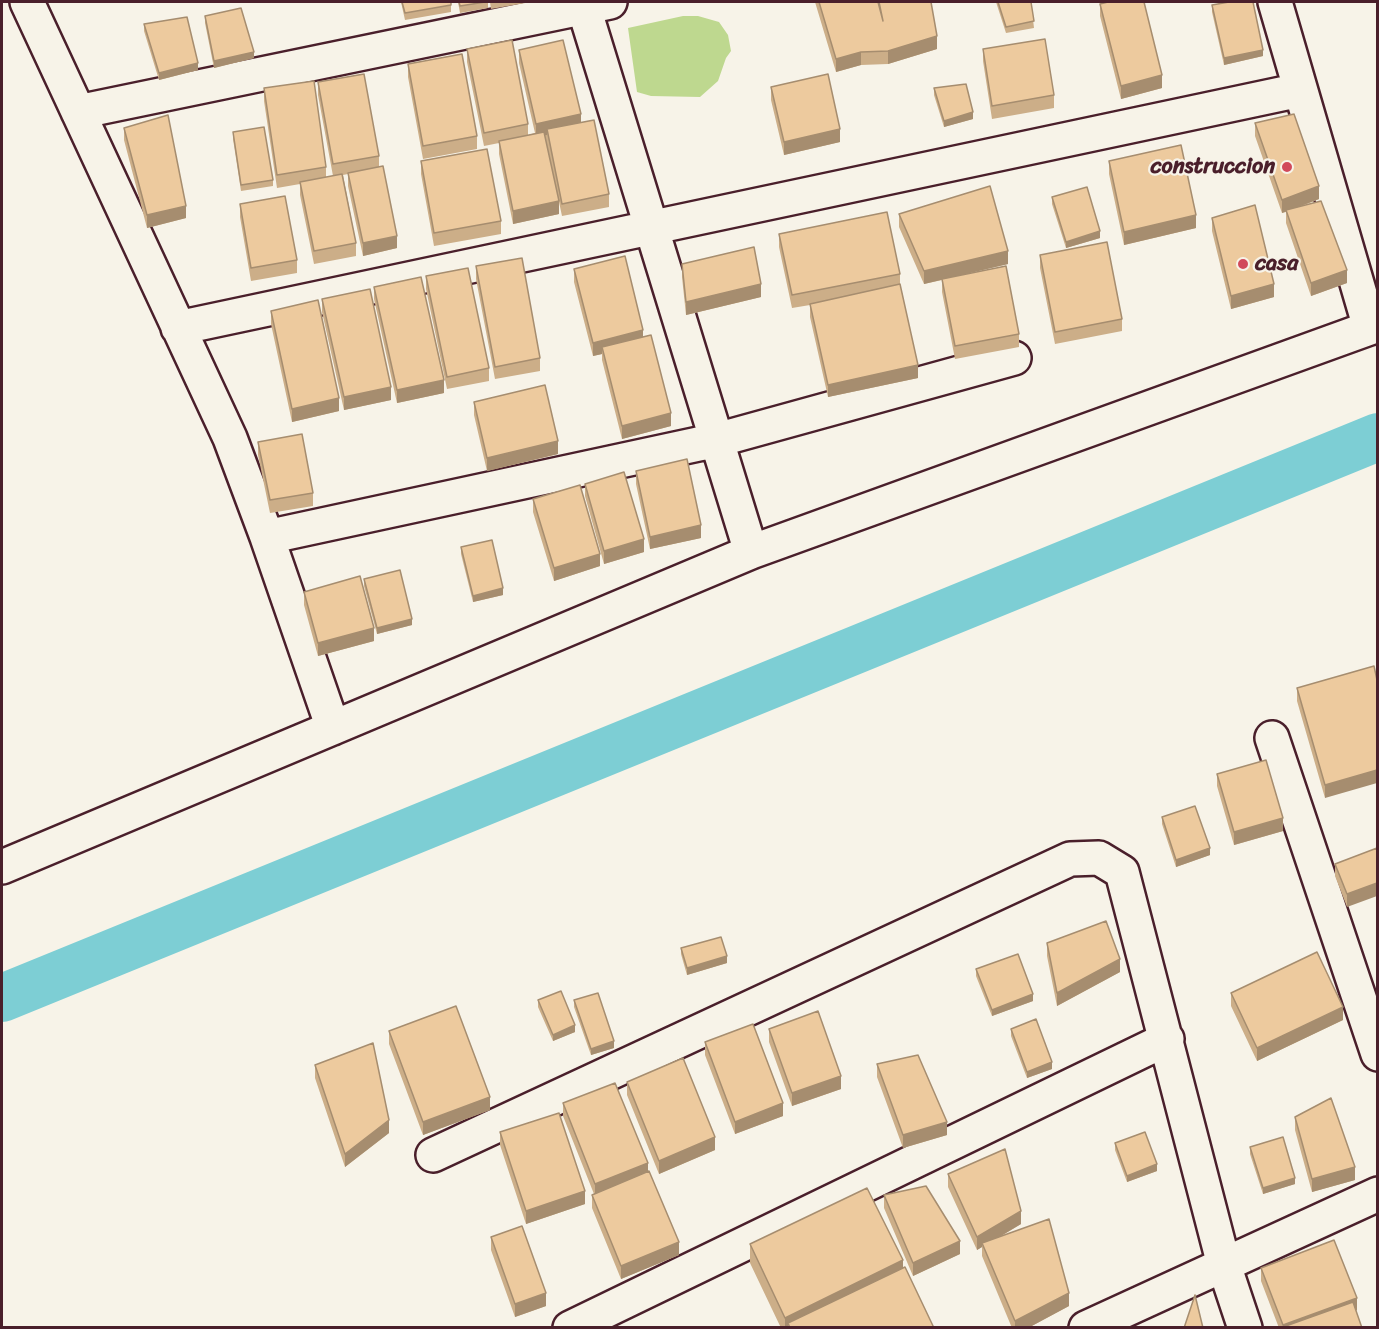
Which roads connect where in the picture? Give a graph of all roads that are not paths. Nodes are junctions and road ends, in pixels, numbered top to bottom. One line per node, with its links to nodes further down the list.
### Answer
1 (27, 2): 5 (street)
2 (1275, 2): 4 (street)
3 (597, 5): 5 (street); 6 (street)
4 (1300, 90): 6 (street); 7 (street)
5 (78, 112): 8 (street)
6 (651, 228): 8 (street); 10 (street)
7 (1374, 327): 12 (street)
8 (178, 328): 11 (street)
9 (1014, 358): 10 (street)
10 (717, 440): 11 (street); 12 (street)
11 (267, 537): 13 (street)
12 (751, 552): 13 (street)
13 (333, 728): 15 (street)
14 (1272, 738): 17 (street)
15 (2, 867)
16 (1167, 1039): 18 (street); 20 (street); 21 (street)
17 (1377, 1054)
18 (433, 1155)
19 (1377, 1194): 20 (street)
20 (1224, 1264): 22 (street); 23 (street)
21 (570, 1328)
22 (1086, 1328)
23 (1245, 1328)

